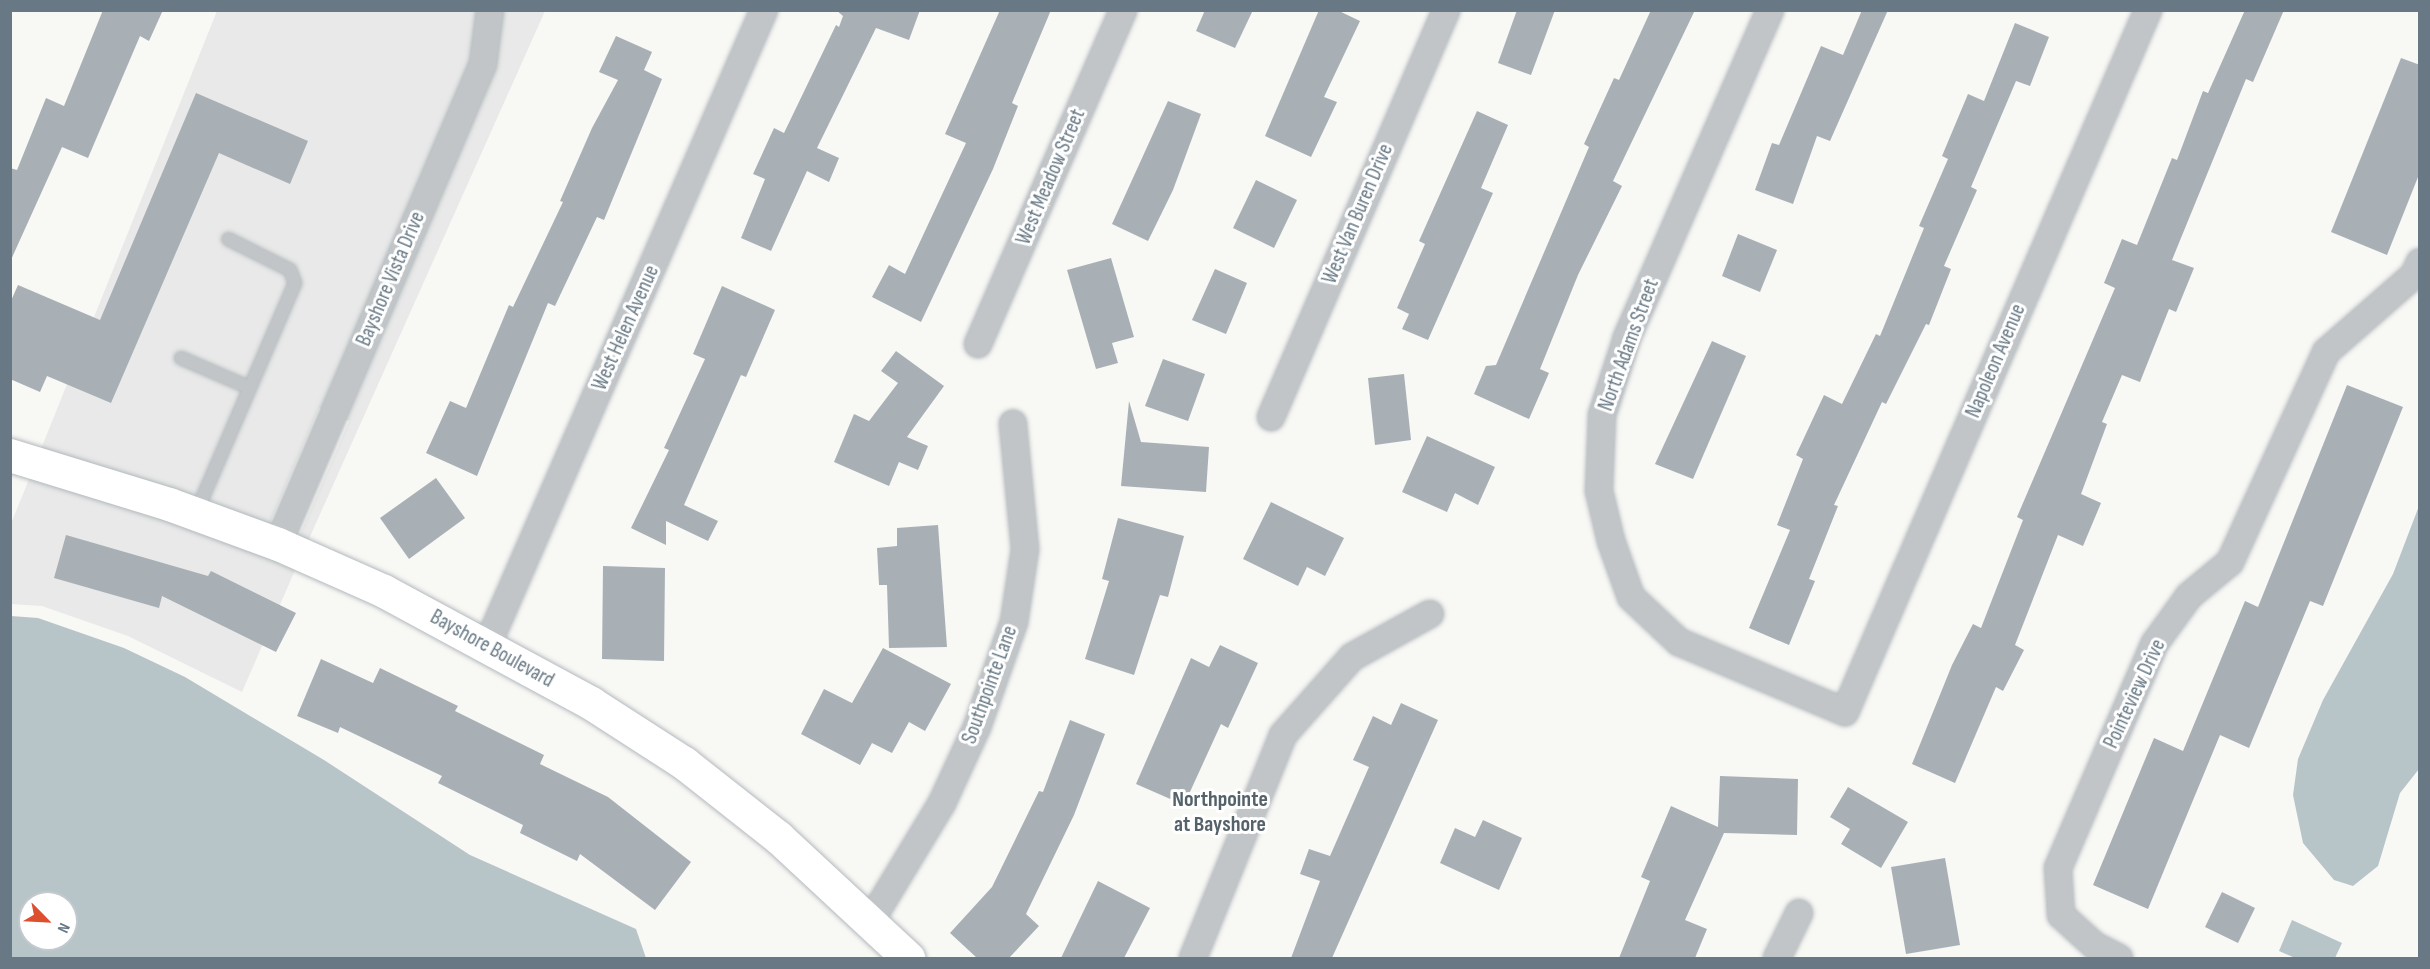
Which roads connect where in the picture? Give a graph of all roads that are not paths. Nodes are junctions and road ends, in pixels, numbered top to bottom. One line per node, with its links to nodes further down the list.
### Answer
1 (490, 10): 16 (street, Bayshore Vista Drive)
2 (764, 10): 18 (street, West Helen Avenue)
3 (1123, 10): 9 (street, West Meadow Street)
4 (1446, 10): 12 (street, West Van Buren Drive)
5 (1770, 10): 19 (street, North Adams Street)
6 (2148, 10): 19 (street, Napoleon Avenue)
7 (228, 239): 11 (lane)
8 (2420, 262): 25 (street, Pointeview Drive)
9 (978, 344)
10 (181, 358): 11 (lane)
11 (248, 387): 15 (lane)
12 (1271, 417)
13 (1013, 424): 21 (street, Southpointe Lane)
14 (10, 455): 15 (street, Bayshore Boulevard)
15 (195, 514): 16 (street, Bayshore Boulevard)
16 (278, 544): 18 (street, Bayshore Boulevard)
17 (1430, 614): 23 (street)
18 (487, 646): 21 (street, Bayshore Boulevard)
19 (1845, 712)
20 (1799, 913): 24 (street)
21 (870, 922): 22 (street, Bayshore Boulevard)
22 (908, 958)
23 (1192, 958)
24 (1777, 958)
25 (2119, 958)

